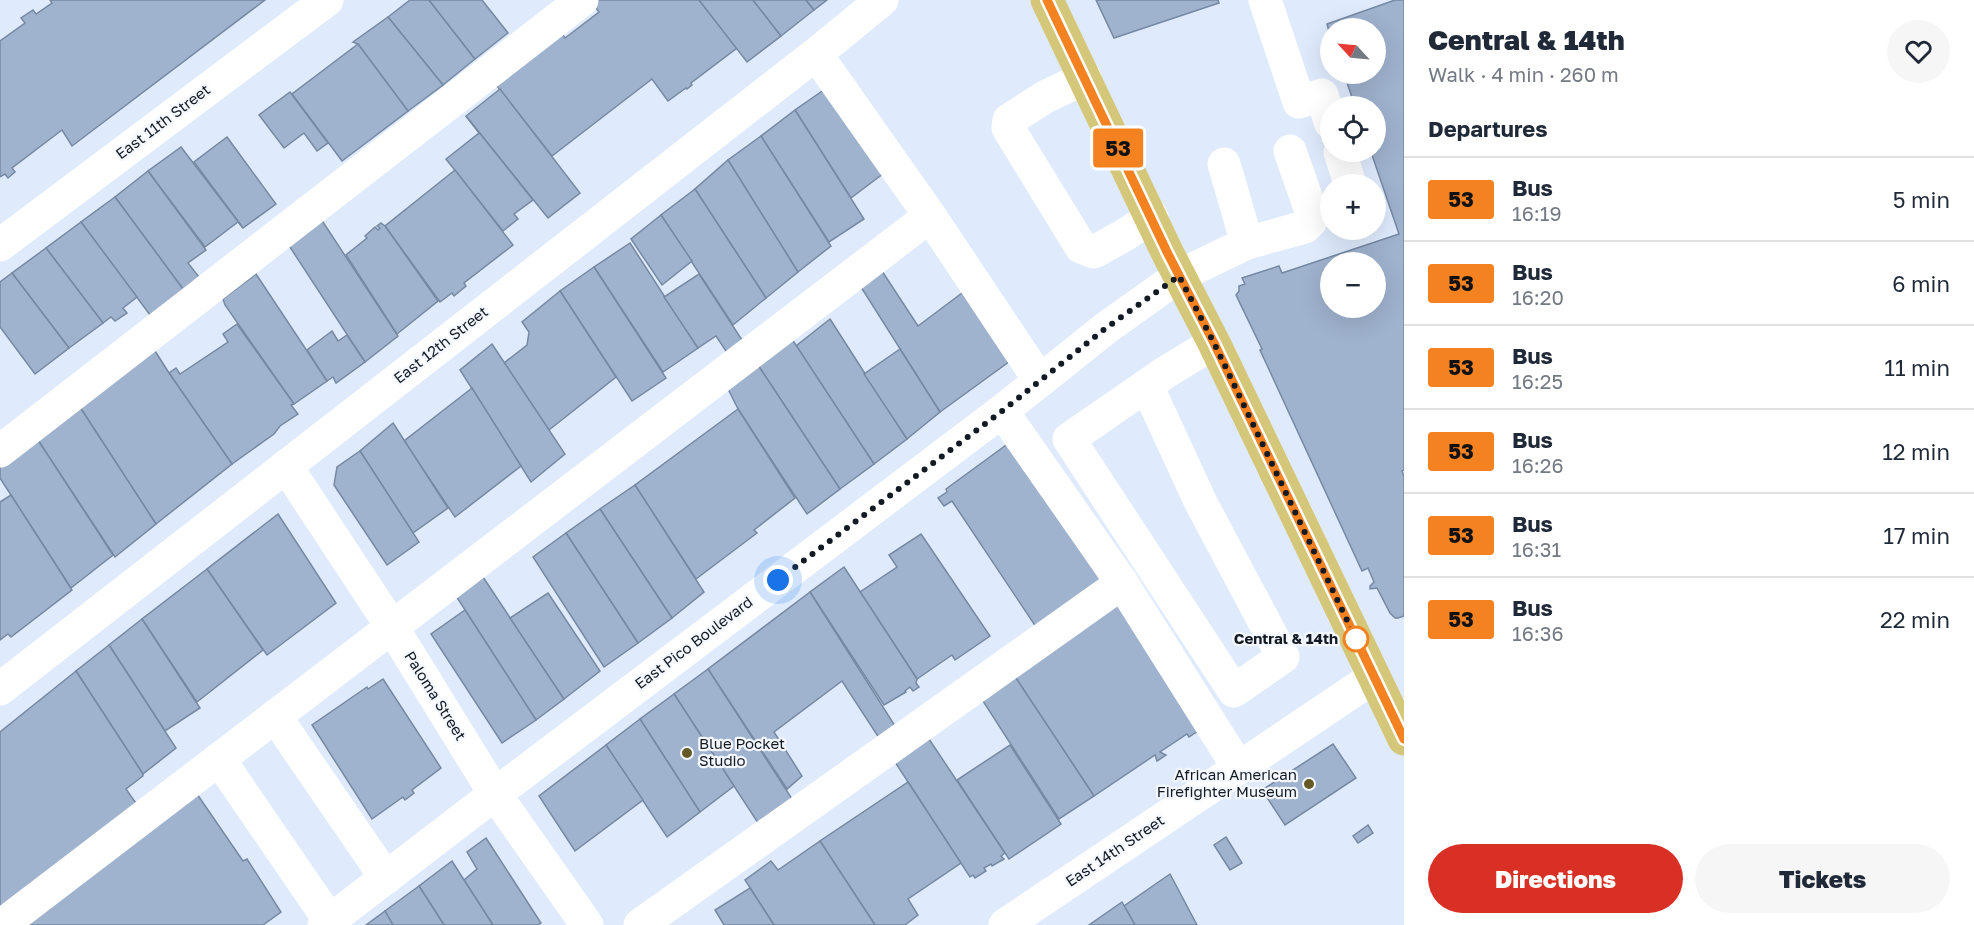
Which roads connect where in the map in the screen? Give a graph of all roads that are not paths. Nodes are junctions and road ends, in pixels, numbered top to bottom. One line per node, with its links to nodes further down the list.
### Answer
1 (327, 0): 14 (street, East 11th Street)
2 (582, 0): 20 (street)
3 (1047, 0): 7 (main road)
4 (1265, 0): 8 (street)
5 (876, 2): 6 (street, East 12th Street)
6 (816, 54): 11 (street); 21 (street, East 12th Street)
7 (1085, 78): 12 (main road); 12 (street)
8 (1323, 96)
9 (1290, 151): 13 (street, East Pico Boulevard)
10 (1224, 164): 13 (street)
11 (930, 216): 17 (street); 23 (street)
12 (1152, 217): 15 (main road)
13 (1247, 243): 15 (street, East Pico Boulevard)
14 (0, 245)
15 (1179, 276): 16 (main road); 17 (street, East Pico Boulevard)
16 (1214, 343): 18 (street); 24 (main road)
17 (1040, 381): 19 (street, East Pico Boulevard)
18 (1147, 386): 18 (street)
19 (1002, 411): 22 (street); 30 (street, East Pico Boulevard)
20 (0, 451)
21 (286, 466): 23 (street, Paloma Street); 25 (street, East 12th Street)
22 (1122, 583): 29 (street); 36 (street)
23 (392, 627): 26 (street); 30 (street, Paloma Street)
24 (1374, 677): 27 (main road); 29 (street, East 14th Street)
25 (0, 689)
26 (275, 716): 28 (street); 31 (street)
27 (1404, 739)
28 (219, 759): 33 (street); 34 (street)
29 (1238, 767): 32 (street, East 14th Street)
30 (495, 794): 31 (street, East Pico Boulevard); 35 (street, Paloma Street)
31 (386, 878): 33 (street, East Pico Boulevard)
32 (1024, 920)
33 (327, 923)
34 (2, 925)
35 (587, 925)
36 (640, 925)

